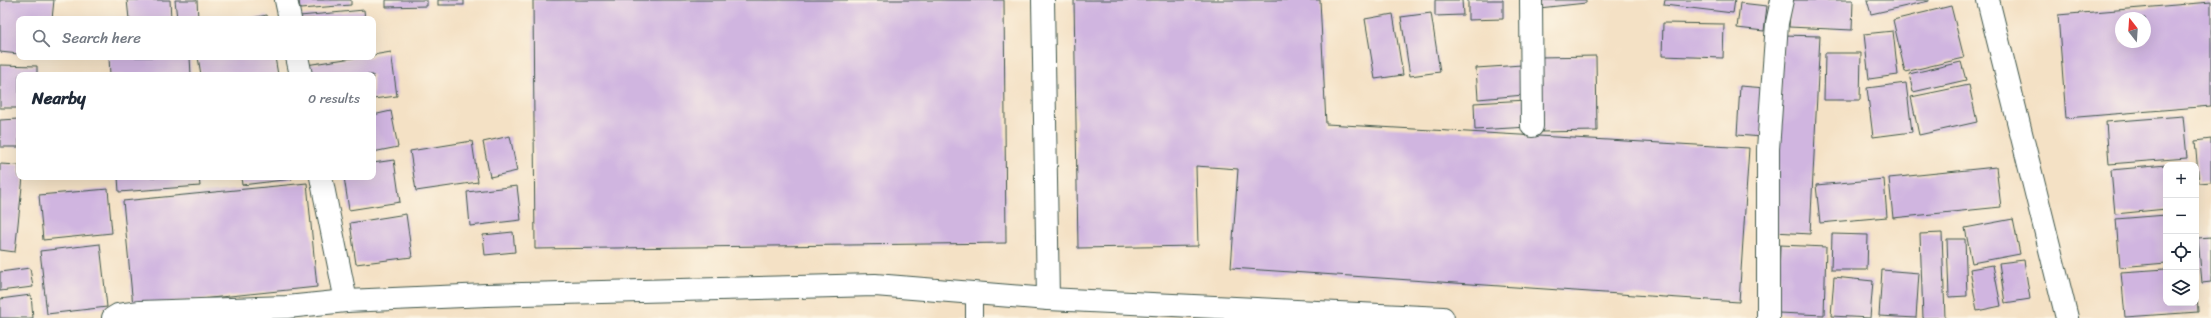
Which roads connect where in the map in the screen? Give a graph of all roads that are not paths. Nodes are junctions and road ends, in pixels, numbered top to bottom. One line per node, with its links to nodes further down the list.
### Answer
1 (286, 0): 6 (street)
2 (1043, 0): 12 (street)
3 (1530, 0): 9 (street)
4 (1782, 0): 18 (street)
5 (1988, 0): 19 (street)
6 (289, 16)
7 (298, 60): 8 (street)
8 (300, 72)
9 (1532, 126)
10 (322, 180): 13 (street)
11 (974, 293): 12 (street); 13 (street); 16 (lane)
12 (1048, 299): 17 (street)
13 (346, 301): 14 (street)
14 (287, 312): 15 (street)
15 (113, 318)
16 (974, 318)
17 (1443, 318)
18 (1768, 318)
19 (2067, 318)

